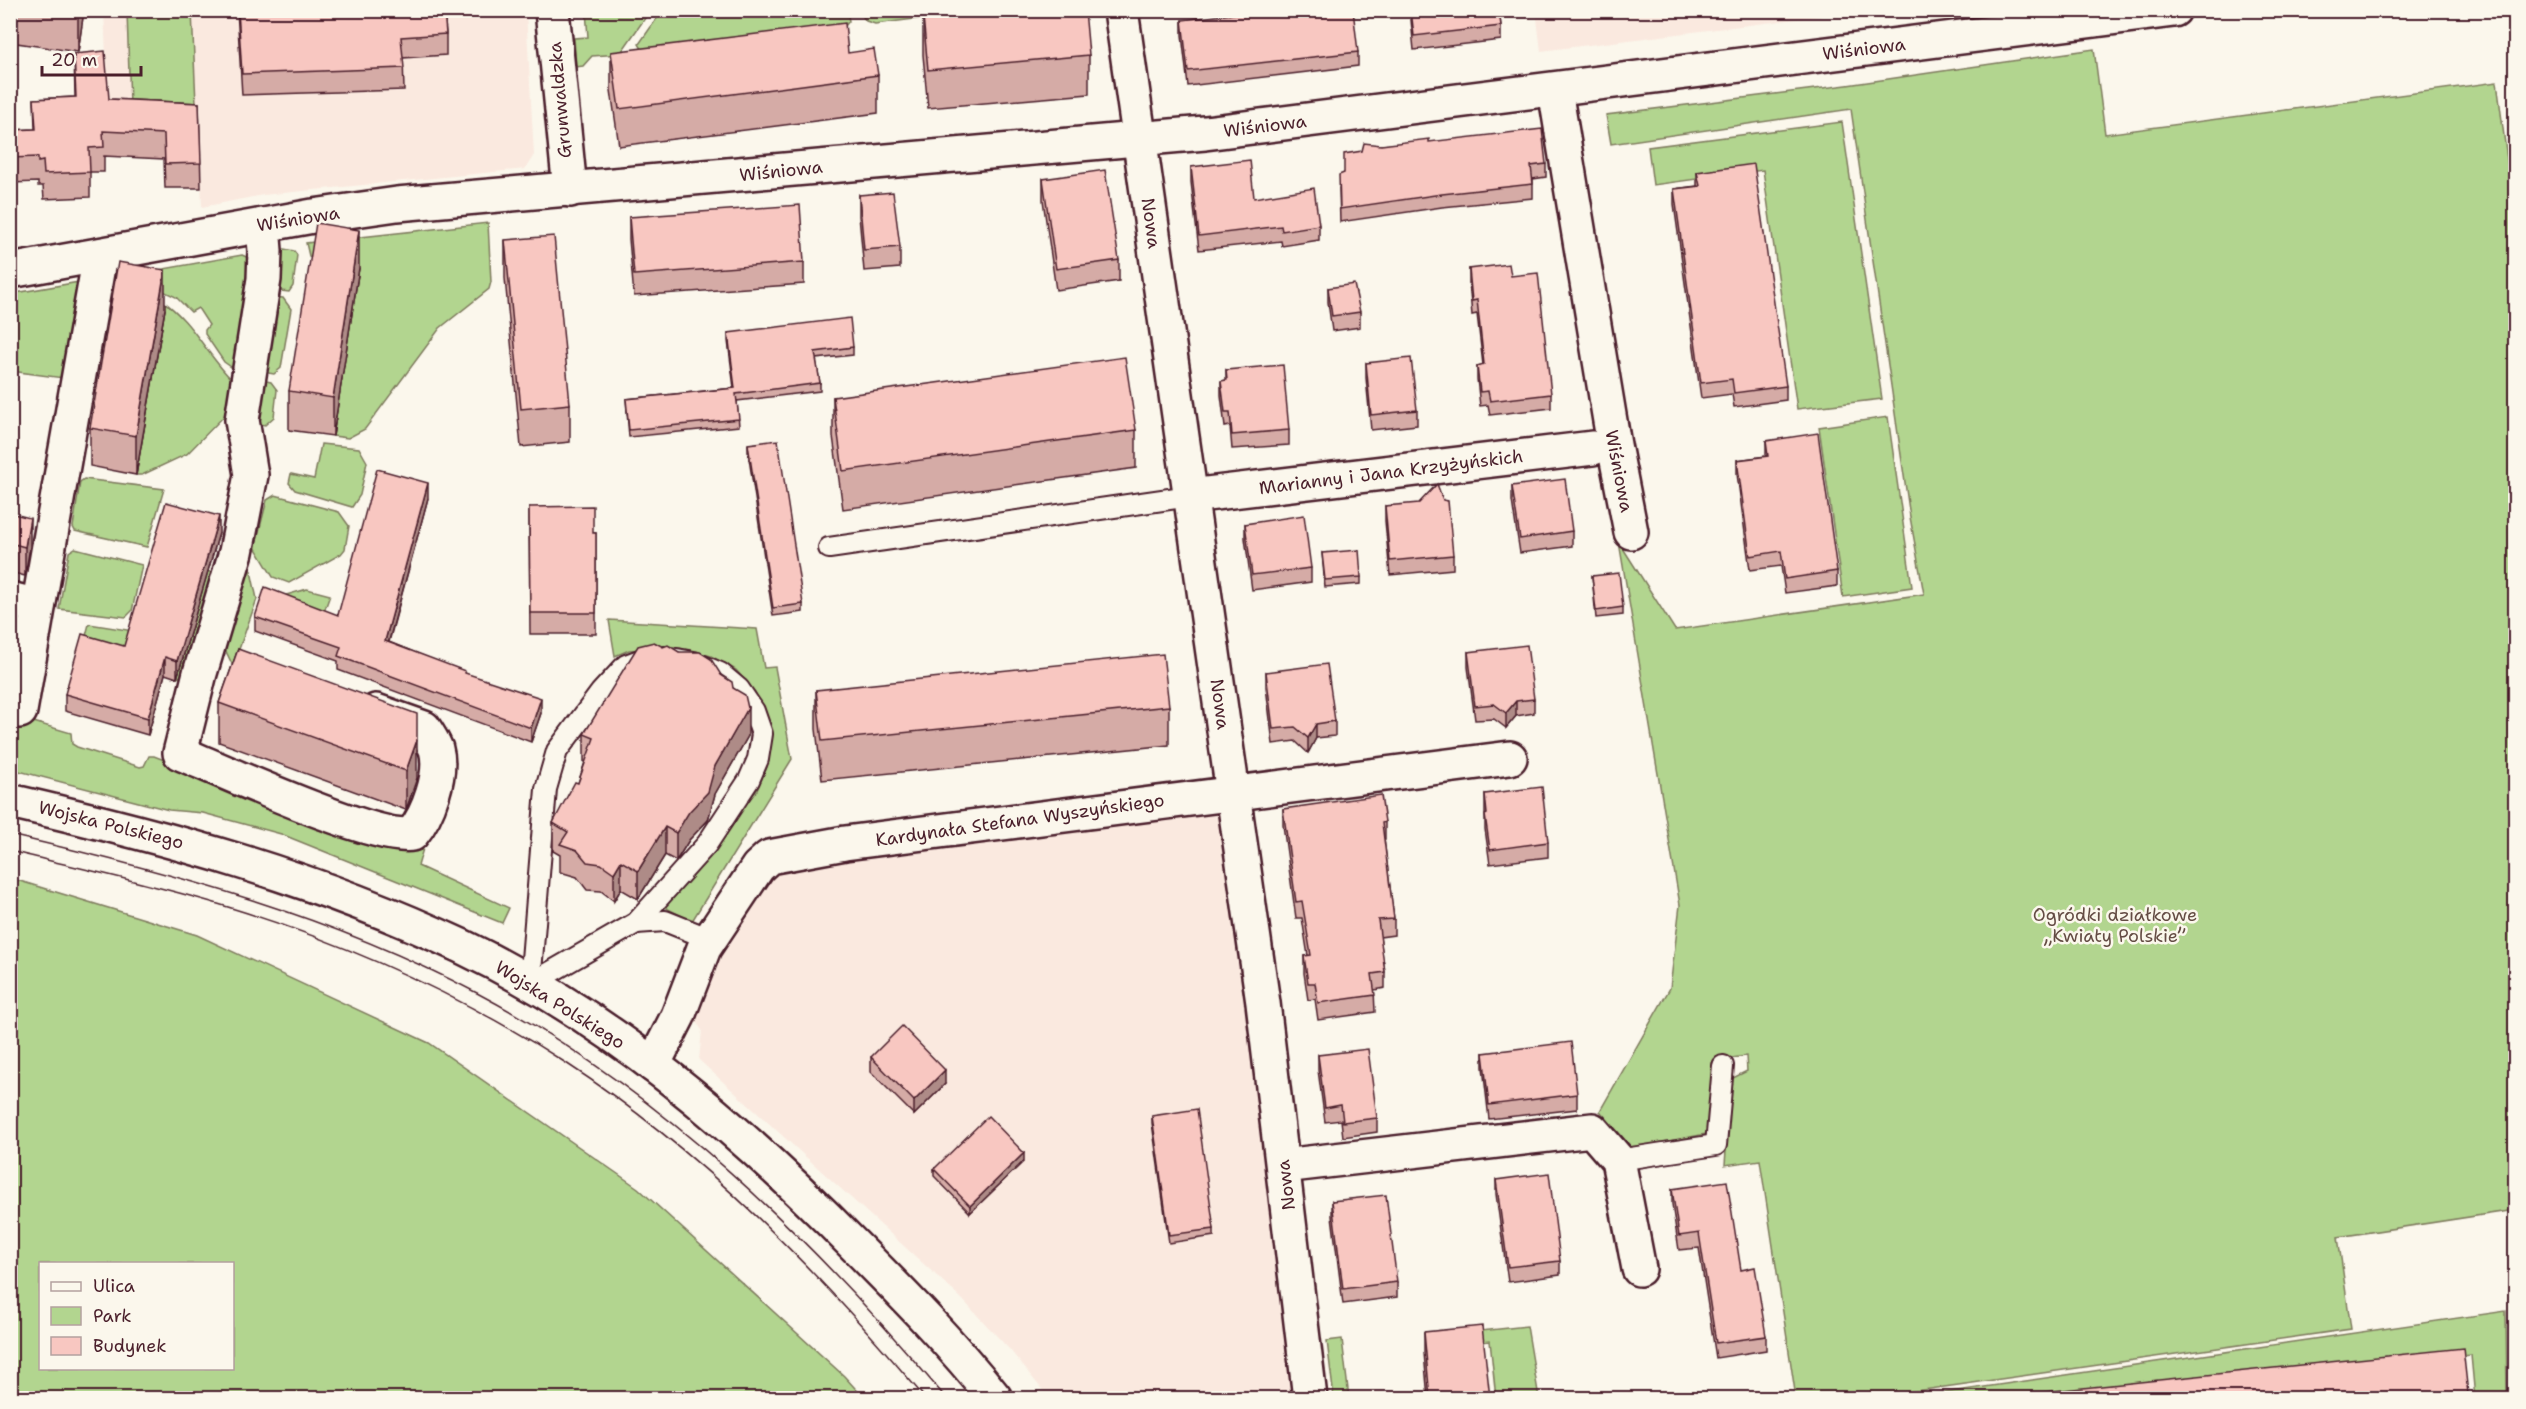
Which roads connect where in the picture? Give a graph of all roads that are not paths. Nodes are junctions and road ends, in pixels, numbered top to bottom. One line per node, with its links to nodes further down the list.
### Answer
1 (552, 10): 7 (street, Grunwaldzka)
2 (1121, 10): 6 (street, Nowa)
3 (2174, 10): 4 (street, Wiśniowa)
4 (2083, 15): 5 (street, Wiśniowa)
5 (1555, 90): 6 (street, Wiśniowa); 13 (street, Wiśniowa)
6 (1139, 139): 7 (street, Wiśniowa); 12 (street, Nowa)
7 (570, 190): 8 (street, Wiśniowa)
8 (263, 225): 9 (street, Wiśniowa); 16 (street)
9 (100, 255): 10 (street, Wiśniowa); 15 (street)
10 (10, 271)
11 (1593, 448): 12 (street, Marianny i Jana Krzyżyńskich)
12 (1190, 496): 14 (lane); 19 (street, Nowa)
13 (1631, 532)
14 (829, 548)
15 (24, 602): 17 (street)
16 (346, 700)
17 (20, 711)
18 (1510, 758): 19 (street, Kardynała Stefana Wyszyńskiego)
19 (1232, 792): 22 (street, Kardynała Stefana Wyszyńskiego); 27 (street, Nowa)
20 (10, 801): 23 (street, Wojska Polskiego)
21 (636, 923): 22 (lane); 23 (lane); 23 (lane)
22 (710, 939): 24 (street, Kardynała Stefana Wyszyńskiego)
23 (530, 984): 24 (street, Wojska Polskiego)
24 (653, 1065): 29 (street, Wojska Polskiego)
25 (1723, 1066): 26 (lane)
26 (1618, 1160): 27 (street); 28 (street)
27 (1283, 1166): 30 (street, Nowa)
28 (1639, 1269)
29 (995, 1398)
30 (1310, 1398)

